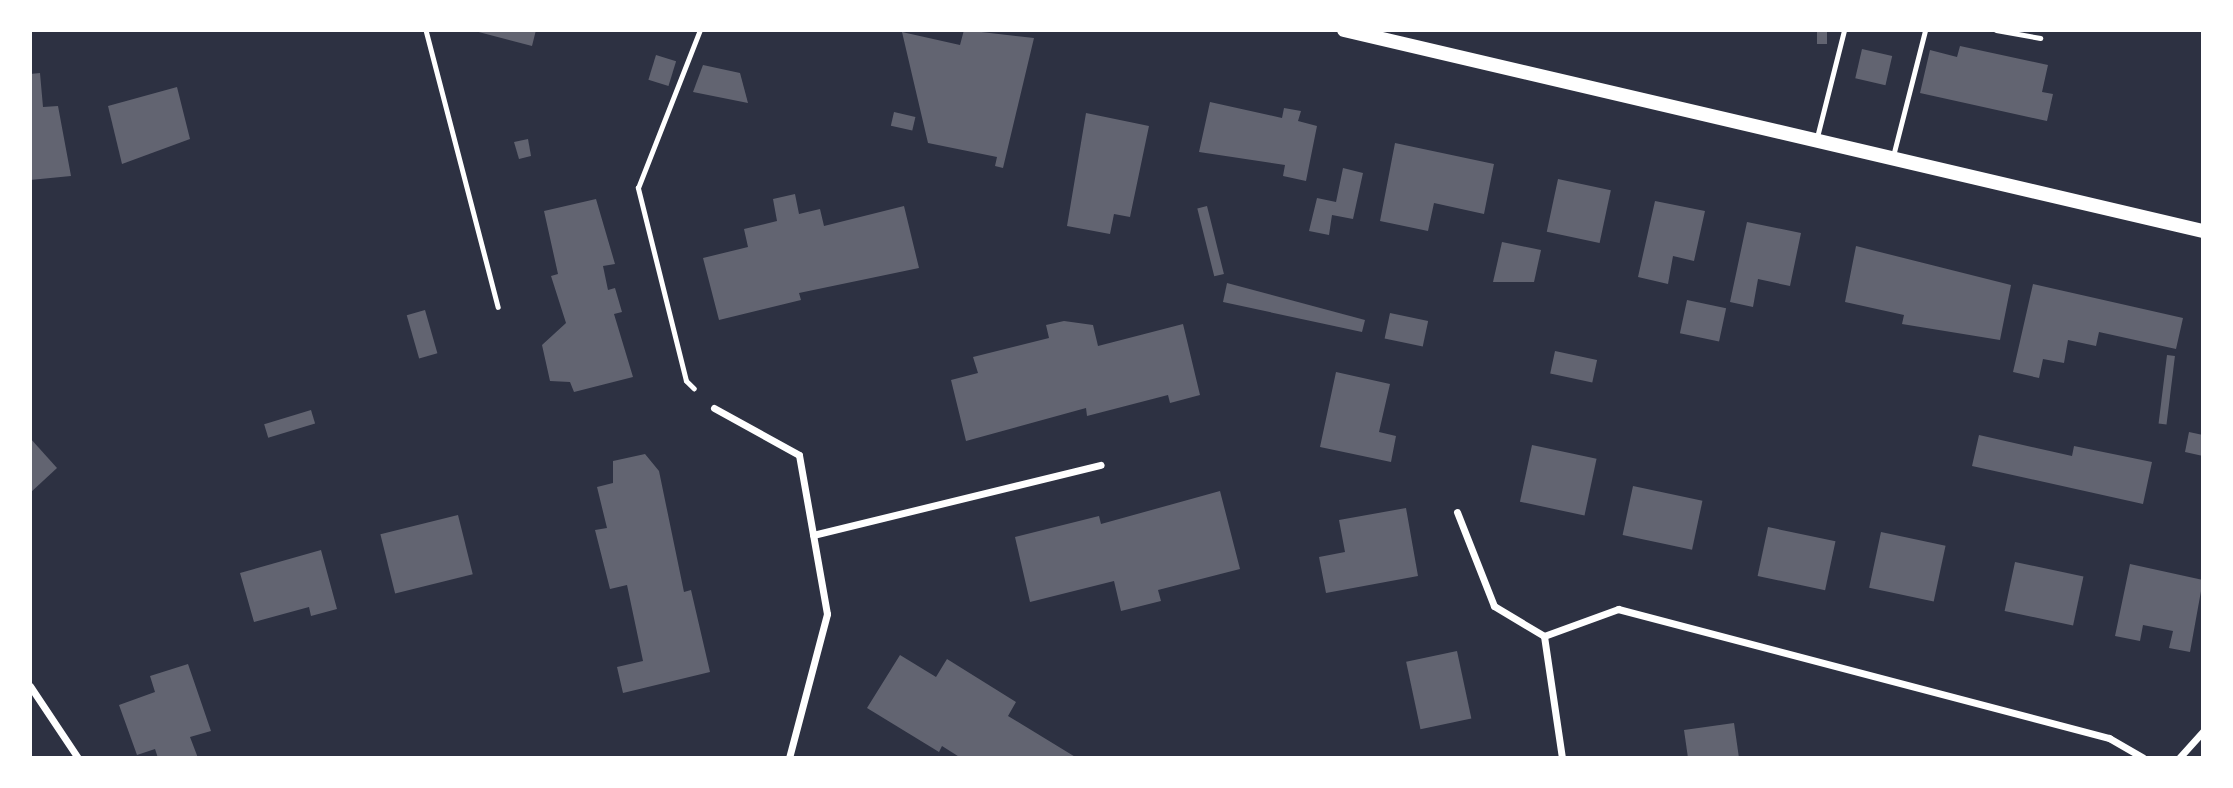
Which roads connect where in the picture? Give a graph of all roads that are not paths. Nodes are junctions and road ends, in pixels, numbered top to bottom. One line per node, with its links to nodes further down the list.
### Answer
1 (1344, 30): 6 (main road)
2 (1843, 30): 6 (lane)
3 (1925, 30): 7 (lane)
4 (1996, 30): 5 (lane)
5 (2040, 38)
6 (1817, 137): 7 (main road)
7 (1893, 156): 8 (main road)
8 (2203, 231)
9 (714, 408): 12 (street)
10 (1101, 464): 12 (street)
11 (1457, 512): 13 (street)
12 (813, 535): 17 (street)
13 (1544, 636): 18 (street); 19 (street)
14 (30, 686): 16 (street)
15 (2203, 731): 20 (street)
16 (78, 758)
17 (789, 758)
18 (1562, 758)
19 (2143, 758)
20 (2179, 758)

